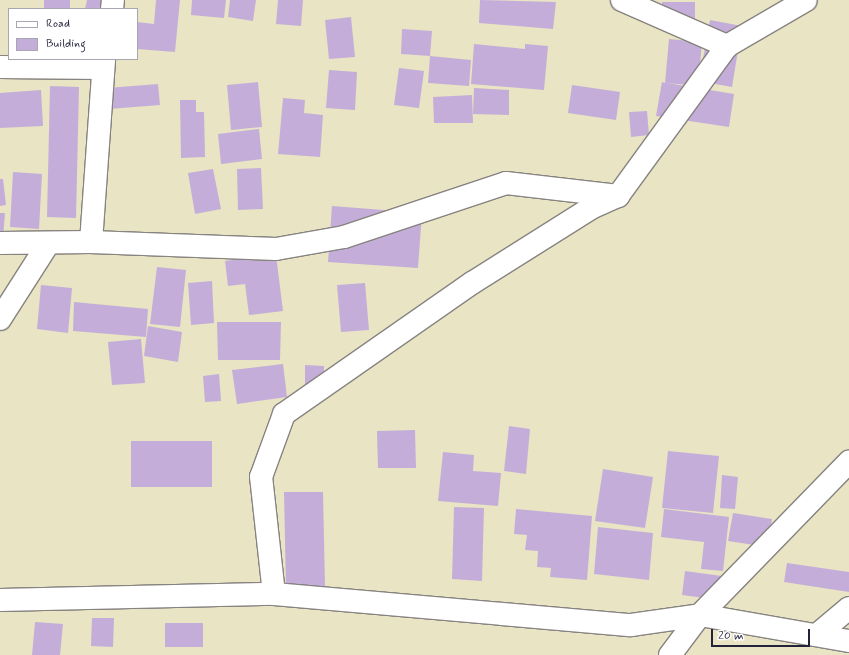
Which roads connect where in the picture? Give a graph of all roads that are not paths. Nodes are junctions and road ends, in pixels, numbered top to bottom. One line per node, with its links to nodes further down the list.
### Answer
1 (622, 0): 3 (street)
2 (806, 0): 3 (street)
3 (727, 46): 6 (street)
4 (103, 64): 5 (street); 7 (street)
5 (0, 67)
6 (618, 196): 7 (street); 12 (street)
7 (91, 242): 9 (street)
8 (0, 243): 9 (street)
9 (48, 244): 10 (street)
10 (0, 319)
11 (849, 462): 15 (street)
12 (274, 594): 13 (street); 15 (street)
13 (0, 600)
14 (849, 608): 16 (street)
15 (700, 614): 16 (street); 18 (street)
16 (817, 635): 17 (street)
17 (849, 640)
18 (670, 655)

